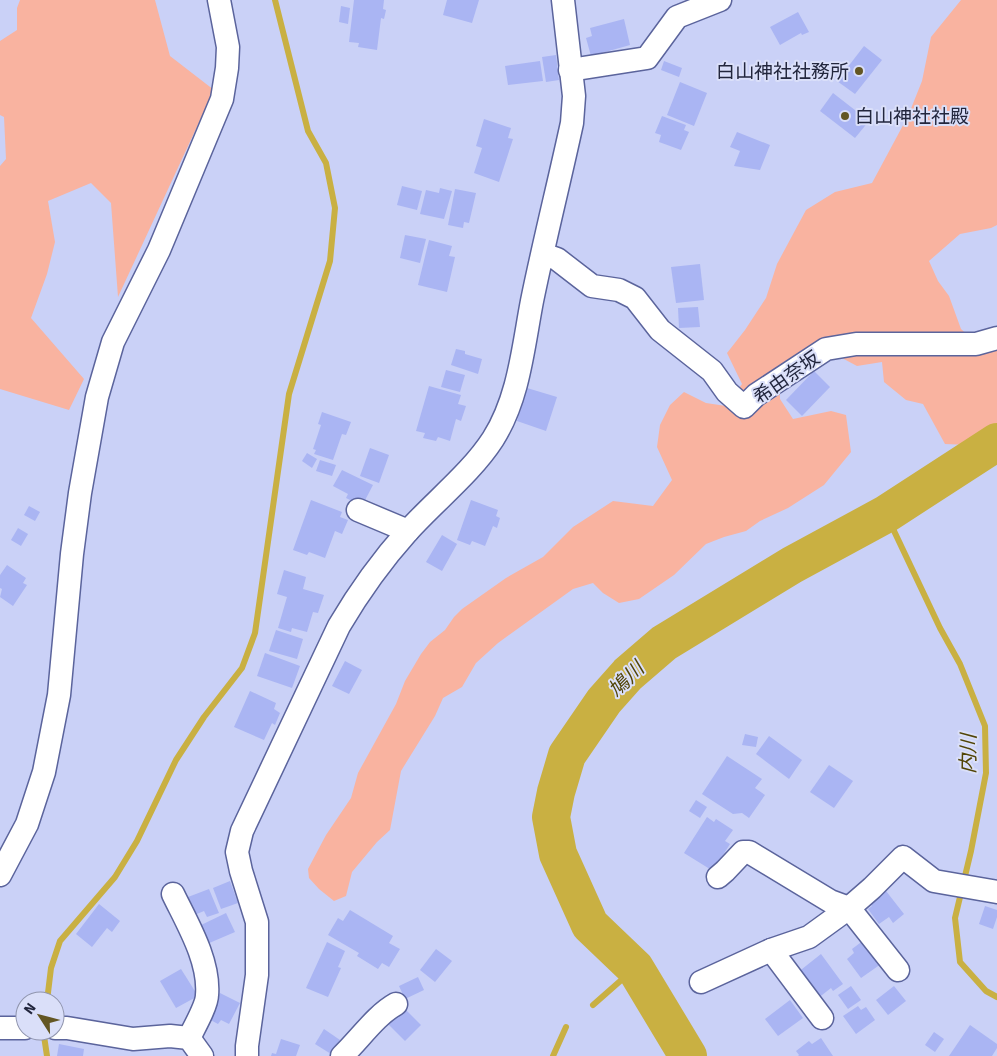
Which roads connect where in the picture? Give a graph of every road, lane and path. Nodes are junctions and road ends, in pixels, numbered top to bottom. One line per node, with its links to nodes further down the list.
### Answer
1 (219, 0): 9 (street)
2 (720, 0): 4 (street)
3 (561, 1): 4 (street)
4 (570, 70): 5 (street)
5 (543, 254): 6 (street, 希由奈坂); 8 (street)
6 (997, 338)
7 (358, 510): 8 (street)
8 (408, 531): 23 (street)
9 (0, 875)
10 (718, 877): 13 (street)
11 (997, 892): 13 (street)
12 (173, 894): 22 (street)
13 (849, 908): 14 (street); 15 (street)
14 (771, 950): 16 (street); 18 (street)
15 (898, 970)
16 (701, 982)
17 (396, 1004): 24 (street)
18 (822, 1018)
19 (0, 1028): 20 (street)
20 (15, 1028)
21 (65, 1028): 22 (street)
22 (196, 1047)
23 (247, 1056)
24 (342, 1056)

